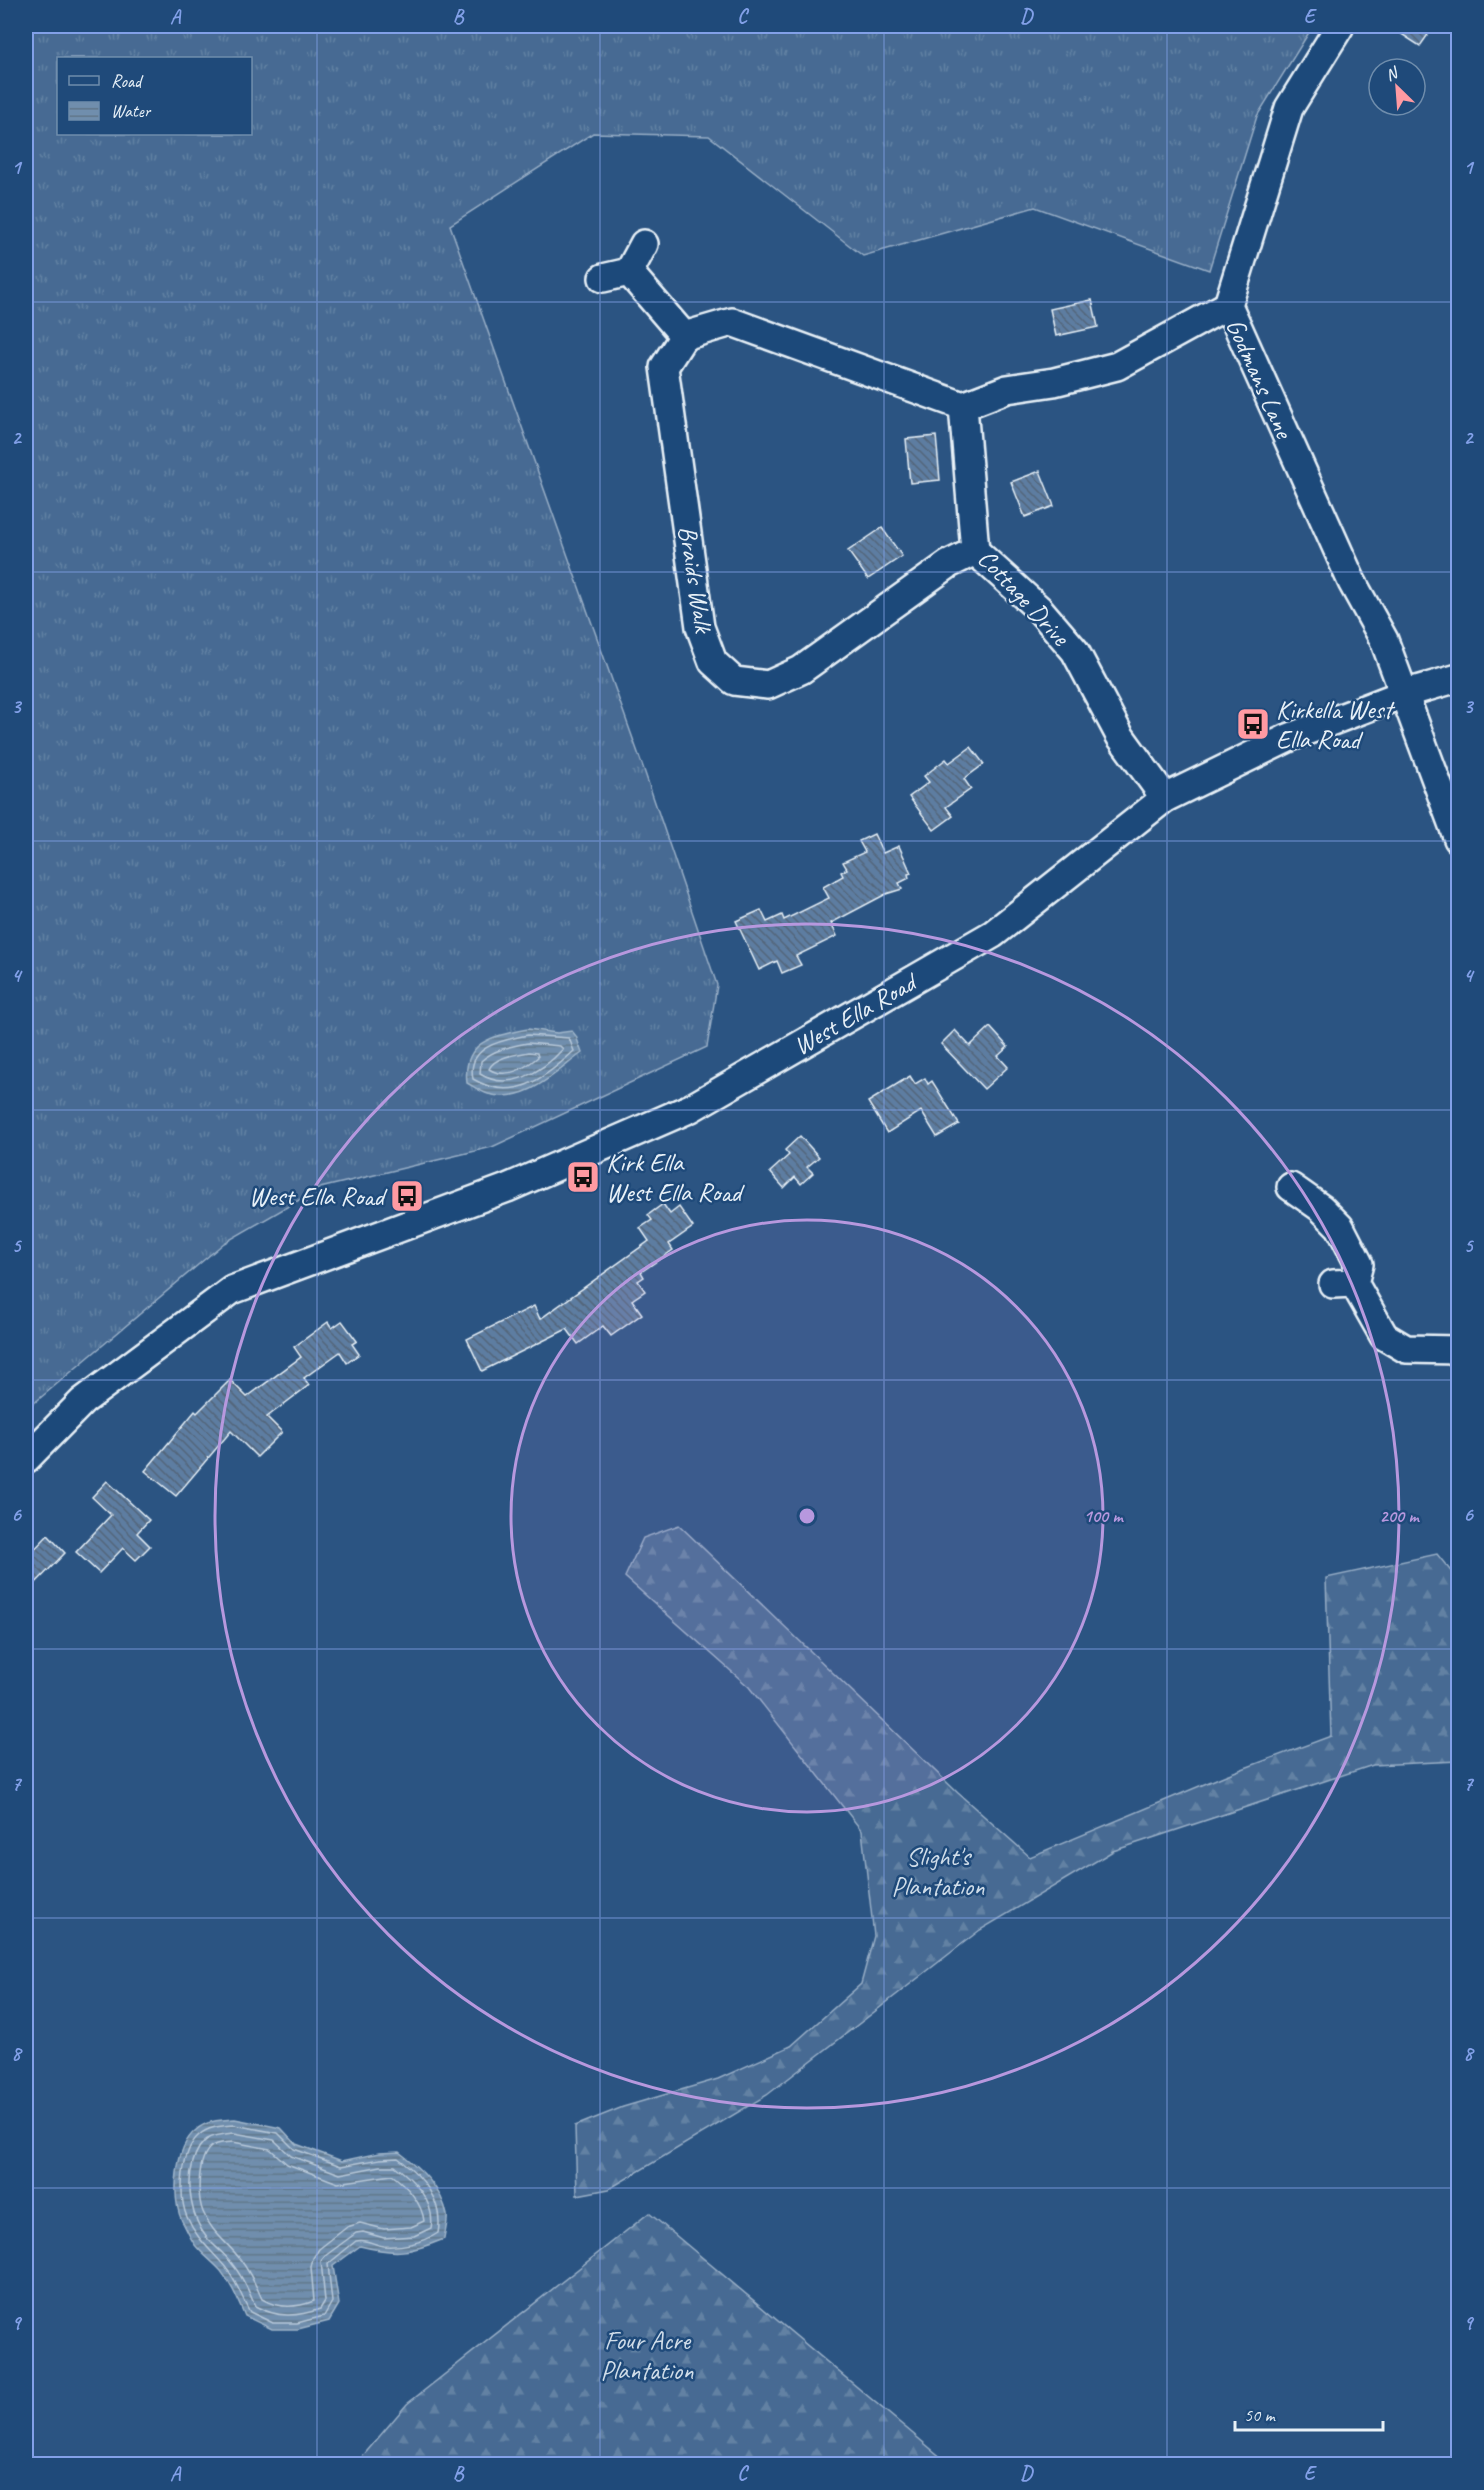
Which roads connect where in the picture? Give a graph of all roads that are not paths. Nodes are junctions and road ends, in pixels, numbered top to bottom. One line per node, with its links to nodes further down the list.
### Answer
1 (1340, 26): 3 (street, Godmans Lane)
2 (644, 244): 4 (street)
3 (1228, 305): 5 (street); 8 (street, Godmans Lane)
4 (684, 336): 5 (street); 6 (street, Braids Walk)
5 (963, 406): 6 (street, Cottage Drive)
6 (975, 551): 9 (street, Cottage Drive)
7 (1458, 678): 8 (street, West Ella Road)
8 (1403, 694): 9 (street, West Ella Road); 10 (street, Godmans Lane)
9 (1165, 798): 13 (street, West Ella Road)
10 (1458, 839)
11 (1291, 1187): 12 (street)
12 (1458, 1350)
13 (26, 1459)

